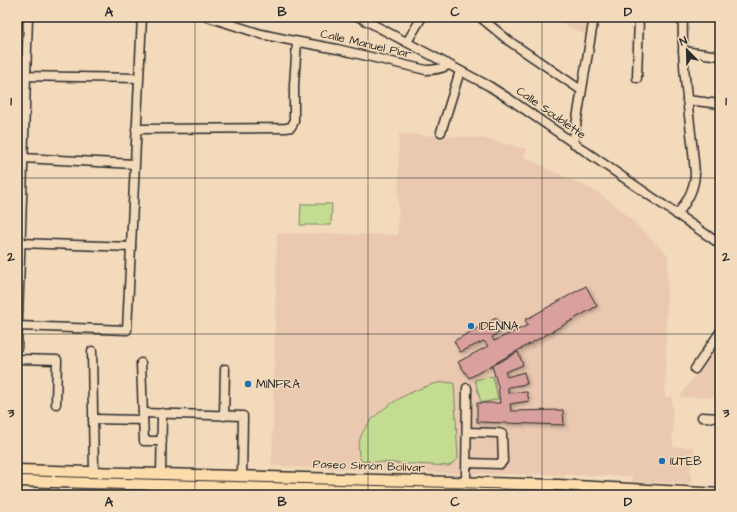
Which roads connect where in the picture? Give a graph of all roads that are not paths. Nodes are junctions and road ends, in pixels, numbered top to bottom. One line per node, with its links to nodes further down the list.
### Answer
1 (28, 17): 17 (street)
2 (142, 17): 18 (street)
3 (208, 17): 10 (street, Calle Manuel Piar)
4 (422, 17): 11 (street)
5 (480, 17): 20 (street)
6 (594, 17): 20 (street)
7 (639, 17): 19 (street)
8 (683, 17): 12 (street)
9 (362, 18): 11 (street, Calle Soublette)
10 (298, 42): 14 (street, Calle Manuel Piar); 23 (street)
11 (407, 42): 14 (street, Calle Soublette)
12 (683, 52): 13 (street); 21 (street)
13 (720, 56)
14 (449, 65): 15 (street, Calle Soublette)
15 (460, 71): 24 (street); 26 (street, Calle Soublette)
16 (17, 76): 17 (street)
17 (26, 76): 18 (street); 25 (street)
18 (138, 78): 23 (street)
19 (637, 78)
20 (581, 90): 26 (street)
21 (687, 100): 22 (street); 30 (street)
22 (720, 104)
23 (136, 129): 28 (street)
24 (440, 132)
25 (20, 141): 27 (street)
26 (573, 143): 30 (street, Calle Soublette)
27 (23, 158): 28 (street); 29 (street)
28 (134, 164): 33 (street)
29 (19, 196): 31 (street)
30 (677, 215): 32 (street, Calle Soublette)
31 (20, 243): 33 (street); 34 (street)
32 (720, 244)
33 (130, 247): 36 (street)
34 (18, 254): 35 (street)
35 (18, 304): 36 (street)
36 (18, 326): 38 (street)
37 (720, 332): 43 (street)
38 (17, 348)
39 (92, 351): 51 (street)
40 (17, 359): 45 (street)
41 (141, 363): 47 (street)
42 (225, 369): 48 (street)
43 (695, 369)
44 (467, 388): 52 (street)
45 (56, 404)
46 (162, 413): 47 (street); 48 (street); 53 (street)
47 (143, 416): 51 (street); 53 (street)
48 (224, 416): 58 (street)
49 (702, 417): 50 (street)
50 (720, 418)
51 (93, 419): 56 (street)
52 (468, 432): 54 (street); 54 (street)
53 (162, 441): 57 (street)
54 (467, 463): 60 (street)
55 (17, 470): 56 (main road, Paseo Simón Bolívar)
56 (94, 472): 57 (main road, Paseo Simón Bolívar)
57 (161, 474): 58 (main road, Paseo Simón Bolívar); 61 (main road)
58 (242, 476): 60 (main road, Paseo Simón Bolívar)
59 (17, 481): 61 (main road, Paseo Simón Bolívar)
60 (466, 482): 62 (main road); 63 (main road, Paseo Simón Bolívar)
61 (161, 484): 62 (main road, Paseo Simón Bolívar); 64 (street)
62 (466, 494): 65 (main road, Paseo Simón Bolívar)
63 (720, 494)
64 (161, 495)
65 (525, 495)

